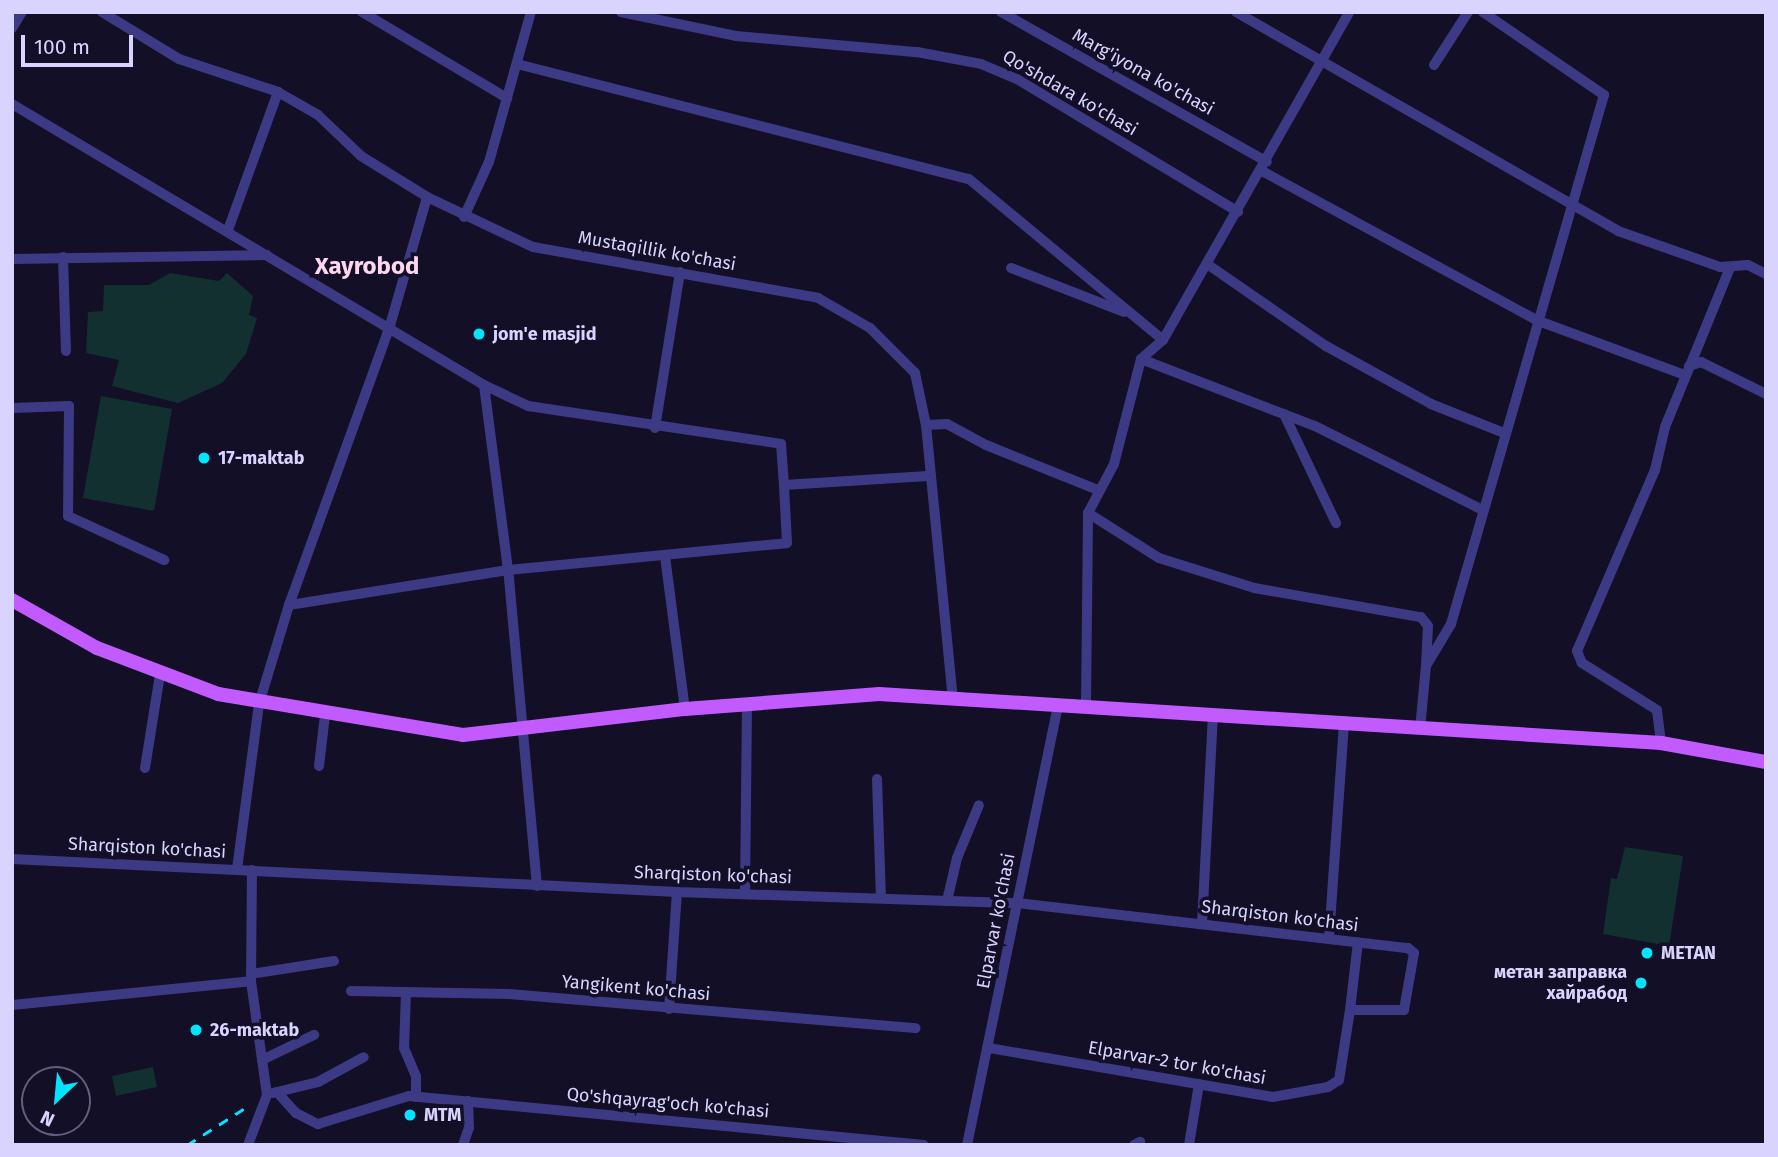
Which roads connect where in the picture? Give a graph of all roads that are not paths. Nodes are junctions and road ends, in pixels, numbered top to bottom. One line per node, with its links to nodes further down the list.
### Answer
1 (22, 12): 12 (street)
2 (102, 12): 16 (street, Mustaqillik ko'chasi)
3 (362, 12): 17 (street)
4 (531, 12): 14 (street)
5 (621, 12): 11 (street, Qo'shdara ko'chasi)
6 (1001, 12): 19 (street, Marg'iyona ko'chasi)
7 (1236, 12): 13 (street)
8 (1349, 12): 13 (street)
9 (1468, 12): 15 (street)
10 (1482, 12): 21 (street)
11 (663, 18): 22 (street, Qo'shdara ko'chasi)
12 (12, 28)
13 (1321, 61): 19 (street); 21 (street)
14 (517, 64): 17 (street); 33 (street)
15 (1434, 65)
16 (278, 92): 20 (street, Mustaqillik ko'chasi); 24 (street)
17 (507, 98): 23 (street)
18 (12, 104): 24 (street)
19 (1265, 166): 22 (street); 34 (street, Marg'iyona ko'chasi)
20 (428, 197): 23 (street, Mustaqillik ko'chasi); 35 (street)
21 (1569, 205): 30 (street); 34 (street)
22 (1238, 212): 28 (street)
23 (464, 217): 31 (street, Mustaqillik ko'chasi)
24 (228, 230): 25 (street)
25 (267, 255): 26 (street); 35 (street)
26 (64, 257): 27 (street); 37 (street)
27 (12, 258)
28 (1207, 264): 36 (street); 46 (street)
29 (1011, 268): 33 (street)
30 (1730, 268): 32 (street); 39 (street)
31 (680, 272): 44 (street, Mustaqillik ko'chasi); 45 (street)
32 (1766, 274)
33 (1133, 315): 36 (street)
34 (1536, 320): 39 (street, Marg'iyona ko'chasi); 46 (street)
35 (389, 329): 40 (street); 57 (street)
36 (1163, 340): 38 (street)
37 (66, 351)
38 (1141, 359): 43 (street); 49 (street)
39 (1687, 371): 41 (street, Marg'iyona ko'chasi); 71 (street)
40 (484, 385): 45 (street); 55 (street)
41 (1766, 394)
42 (12, 408): 54 (street)
43 (1284, 414): 50 (street); 52 (street)
44 (926, 425): 47 (street, Mustaqillik ko'chasi); 49 (street)
45 (655, 428): 48 (street)
46 (1504, 433): 50 (street)
47 (928, 476): 48 (street); 60 (street, Mustaqillik ko'chasi)
48 (785, 485): 53 (street)
49 (1098, 491): 51 (street)
50 (1483, 509): 58 (street)
51 (1088, 513): 58 (street); 64 (street)
52 (1336, 523)
53 (665, 556): 55 (street); 65 (street)
54 (164, 560)
55 (508, 570): 57 (street); 70 (street)
56 (12, 600): 59 (main road)
57 (289, 605): 61 (street)
58 (1426, 666): 69 (street)
59 (160, 674): 61 (main road); 74 (street)
60 (953, 698): 62 (main road); 63 (main road)
61 (259, 704): 66 (main road); 78 (street)
62 (747, 704): 65 (main road); 82 (street)
63 (1058, 704): 64 (main road); 85 (street, Elparvar ko'chasi)
64 (1086, 706): 67 (main road)
65 (685, 709): 70 (main road)
66 (325, 715): 70 (main road); 73 (street)
67 (1213, 715): 68 (main road); 86 (street)
68 (1344, 724): 69 (main road); 87 (street)
69 (1420, 729): 71 (main road)
70 (526, 730): 80 (street)
71 (1661, 743): 72 (main road)
72 (1766, 762)
73 (319, 766)
74 (145, 768)
75 (877, 779): 83 (street)
76 (979, 805): 84 (street)
77 (12, 859): 78 (street, Sharqiston ko'chasi)
78 (237, 869): 79 (street, Sharqiston ko'chasi)
79 (252, 870): 80 (street, Sharqiston ko'chasi); 90 (street)
80 (537, 886): 81 (street, Sharqiston ko'chasi)
81 (677, 892): 82 (street, Sharqiston ko'chasi); 94 (street)
82 (745, 894): 83 (street, Sharqiston ko'chasi)
83 (881, 898): 84 (street, Sharqiston ko'chasi)
84 (947, 901): 85 (street, Sharqiston ko'chasi)
85 (1017, 903): 86 (street, Sharqiston ko'chasi); 98 (street, Elparvar ko'chasi)
86 (1202, 924): 87 (street, Sharqiston ko'chasi)
87 (1329, 938): 88 (street, Sharqiston ko'chasi)
88 (1358, 942): 95 (street); 95 (street, Sharqiston ko'chasi)
89 (334, 961): 90 (street)
90 (251, 977): 93 (street); 100 (street)
91 (351, 991): 92 (street, Yangikent ko'chasi)
92 (407, 992): 94 (street, Yangikent ko'chasi); 103 (street)
93 (12, 1005)
94 (669, 1009): 96 (street, Yangikent ko'chasi)
95 (1350, 1010): 101 (street, Elparvar-2 tor ko'chasi)
96 (916, 1028)
97 (314, 1035): 100 (street)
98 (988, 1048): 101 (street, Elparvar-2 tor ko'chasi); 108 (street, Elparvar ko'chasi)
99 (363, 1057): 102 (street)
100 (262, 1060): 102 (street)
101 (1199, 1084): 109 (street)
102 (272, 1093): 103 (street); 105 (street)
103 (412, 1097): 104 (street, Qo'shqayrag'och ko'chasi)
104 (468, 1101): 106 (street); 107 (street, Qo'shqayrag'och ko'chasi)
105 (247, 1145)
106 (463, 1145)
107 (925, 1145)
108 (967, 1145)
109 (1189, 1145)

